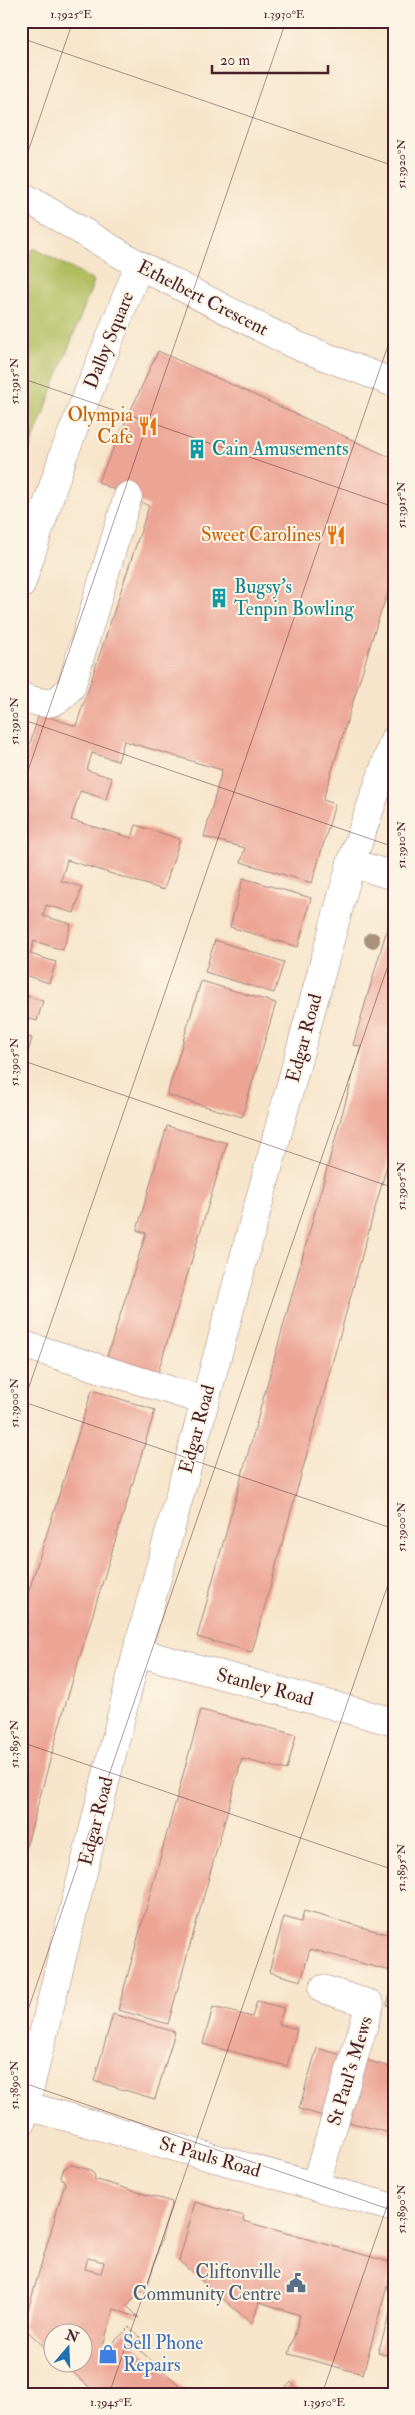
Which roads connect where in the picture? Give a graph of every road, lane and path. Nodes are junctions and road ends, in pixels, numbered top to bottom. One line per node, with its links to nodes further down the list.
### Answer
1 (24, 203): 2 (street, Ethelbert Crescent)
2 (139, 265): 3 (street, Ethelbert Crescent); 5 (street, Dalby Square)
3 (394, 382)
4 (128, 496): 6 (street)
5 (21, 586)
6 (21, 697)
7 (394, 740): 8 (street, Edgar Road)
8 (351, 864): 9 (street); 11 (street, Edgar Road)
9 (394, 876)
10 (21, 1344): 11 (street)
11 (205, 1401): 12 (street, Edgar Road)
12 (137, 1652): 13 (street, Stanley Road); 15 (street, Edgar Road)
13 (394, 1722)
14 (323, 1988): 16 (street, St Paul's Mews)
15 (24, 2115): 16 (street, St Pauls Road)
16 (315, 2186): 17 (street, St Pauls Road)
17 (394, 2208)

